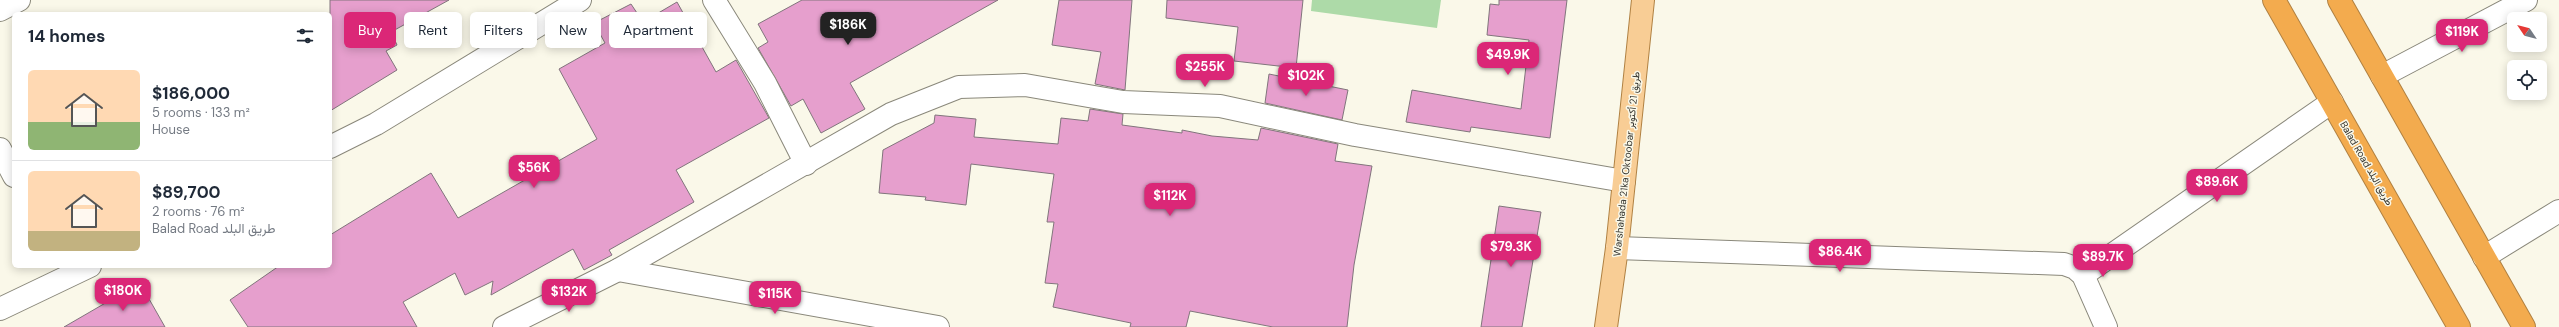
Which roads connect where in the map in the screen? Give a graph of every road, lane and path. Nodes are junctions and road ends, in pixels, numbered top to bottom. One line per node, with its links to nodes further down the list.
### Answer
1 (19, 0): 8 (street)
2 (580, 0): 11 (street)
3 (714, 0): 13 (street)
4 (1643, 0): 15 (main road, Warshahada 21ka Oktoobar طريق 21 أكتوبر)
5 (2274, 0): 10 (highway, Balad Road طريق البلد)
6 (2339, 0): 9 (highway)
7 (2526, 0): 9 (street)
8 (0, 10)
9 (2382, 76): 18 (highway)
10 (2332, 102): 22 (street); 28 (highway, Balad Road طريق البلد)
11 (332, 146)
12 (0, 149): 14 (street)
13 (806, 164): 15 (street); 20 (street)
14 (12, 172)
15 (1624, 181): 17 (main road, Warshahada 21ka Oktoobar طريق 21 أكتوبر)
16 (2559, 211): 18 (street)
17 (1617, 248): 22 (street); 26 (main road, Warshahada 21ka Oktoobar طريق 21 أكتوبر)
18 (2484, 257): 29 (highway)
19 (81, 268): 21 (street)
20 (618, 270): 24 (street); 25 (street)
21 (64, 272): 23 (street)
22 (2083, 275): 27 (street)
23 (0, 309)
24 (504, 327)
25 (938, 327)
26 (1606, 327)
27 (2106, 327)
28 (2459, 327)
29 (2524, 327)

